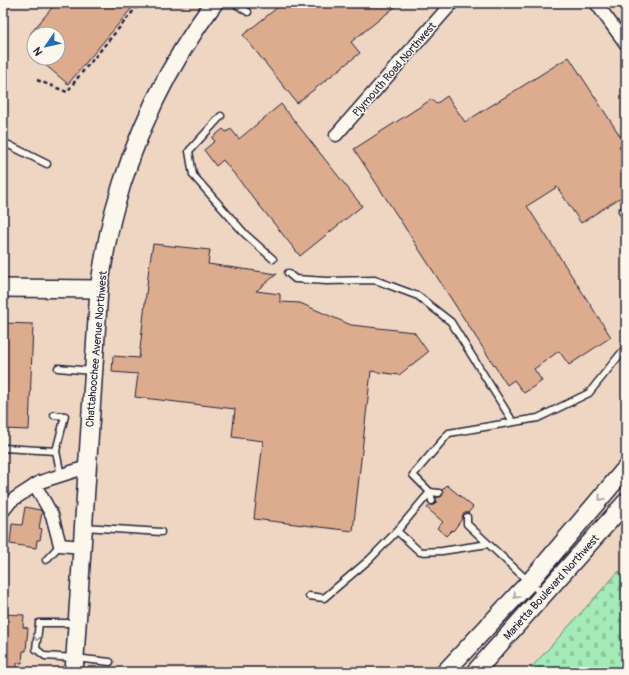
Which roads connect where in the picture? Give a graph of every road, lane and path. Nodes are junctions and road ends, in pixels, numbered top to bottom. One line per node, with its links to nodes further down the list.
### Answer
1 (140, 3): 8 (path)
2 (214, 3): 16 (street, Chattahoochee Avenue Northwest)
3 (234, 3): 6 (lane)
4 (452, 3): 10 (street, Plymouth Road Northwest)
5 (596, 3): 7 (street)
6 (248, 12)
7 (626, 44)
8 (37, 80)
9 (221, 116): 13 (lane)
10 (336, 135)
11 (7, 144): 12 (lane)
12 (47, 164)
13 (273, 259)
14 (288, 273): 21 (lane)
15 (3, 288): 16 (street)
16 (99, 289): 19 (street, Chattahoochee Avenue Northwest)
17 (626, 347): 21 (lane)
18 (58, 368): 19 (lane)
19 (93, 371): 24 (street, Chattahoochee Avenue Northwest)
20 (54, 415): 23 (lane)
21 (513, 422): 28 (lane)
22 (3, 448): 23 (lane)
23 (56, 451): 26 (lane)
24 (87, 468): 26 (street); 36 (street, Chattahoochee Avenue Northwest)
25 (626, 468): 43 (street, one-way to 43)
26 (60, 476): 27 (street)
27 (35, 485): 31 (street); 40 (street)
28 (430, 492): 29 (lane); 30 (lane); 37 (lane)
29 (439, 493)
30 (432, 501)
31 (3, 511)
32 (623, 513): 44 (street, Marietta Boulevard Northwest)
33 (467, 517): 34 (lane)
34 (467, 524): 35 (lane); 39 (lane)
35 (459, 526)
36 (83, 527): 38 (lane); 41 (street, Chattahoochee Avenue Northwest)
37 (397, 531): 39 (lane); 45 (lane)
38 (160, 532)
39 (488, 544): 43 (lane)
40 (60, 545): 41 (street); 42 (lane)
41 (82, 547): 46 (street, Chattahoochee Avenue Northwest)
42 (46, 560)
43 (529, 582): 44 (lane); 49 (street, one-way to 49)
44 (544, 595): 50 (street, Marietta Boulevard Northwest)
45 (309, 596)
46 (77, 623): 48 (street, Chattahoochee Avenue Northwest); 48 (lane, one-way to 48)
47 (110, 662): 48 (lane)
48 (74, 665)
49 (445, 672)
50 (475, 672)

